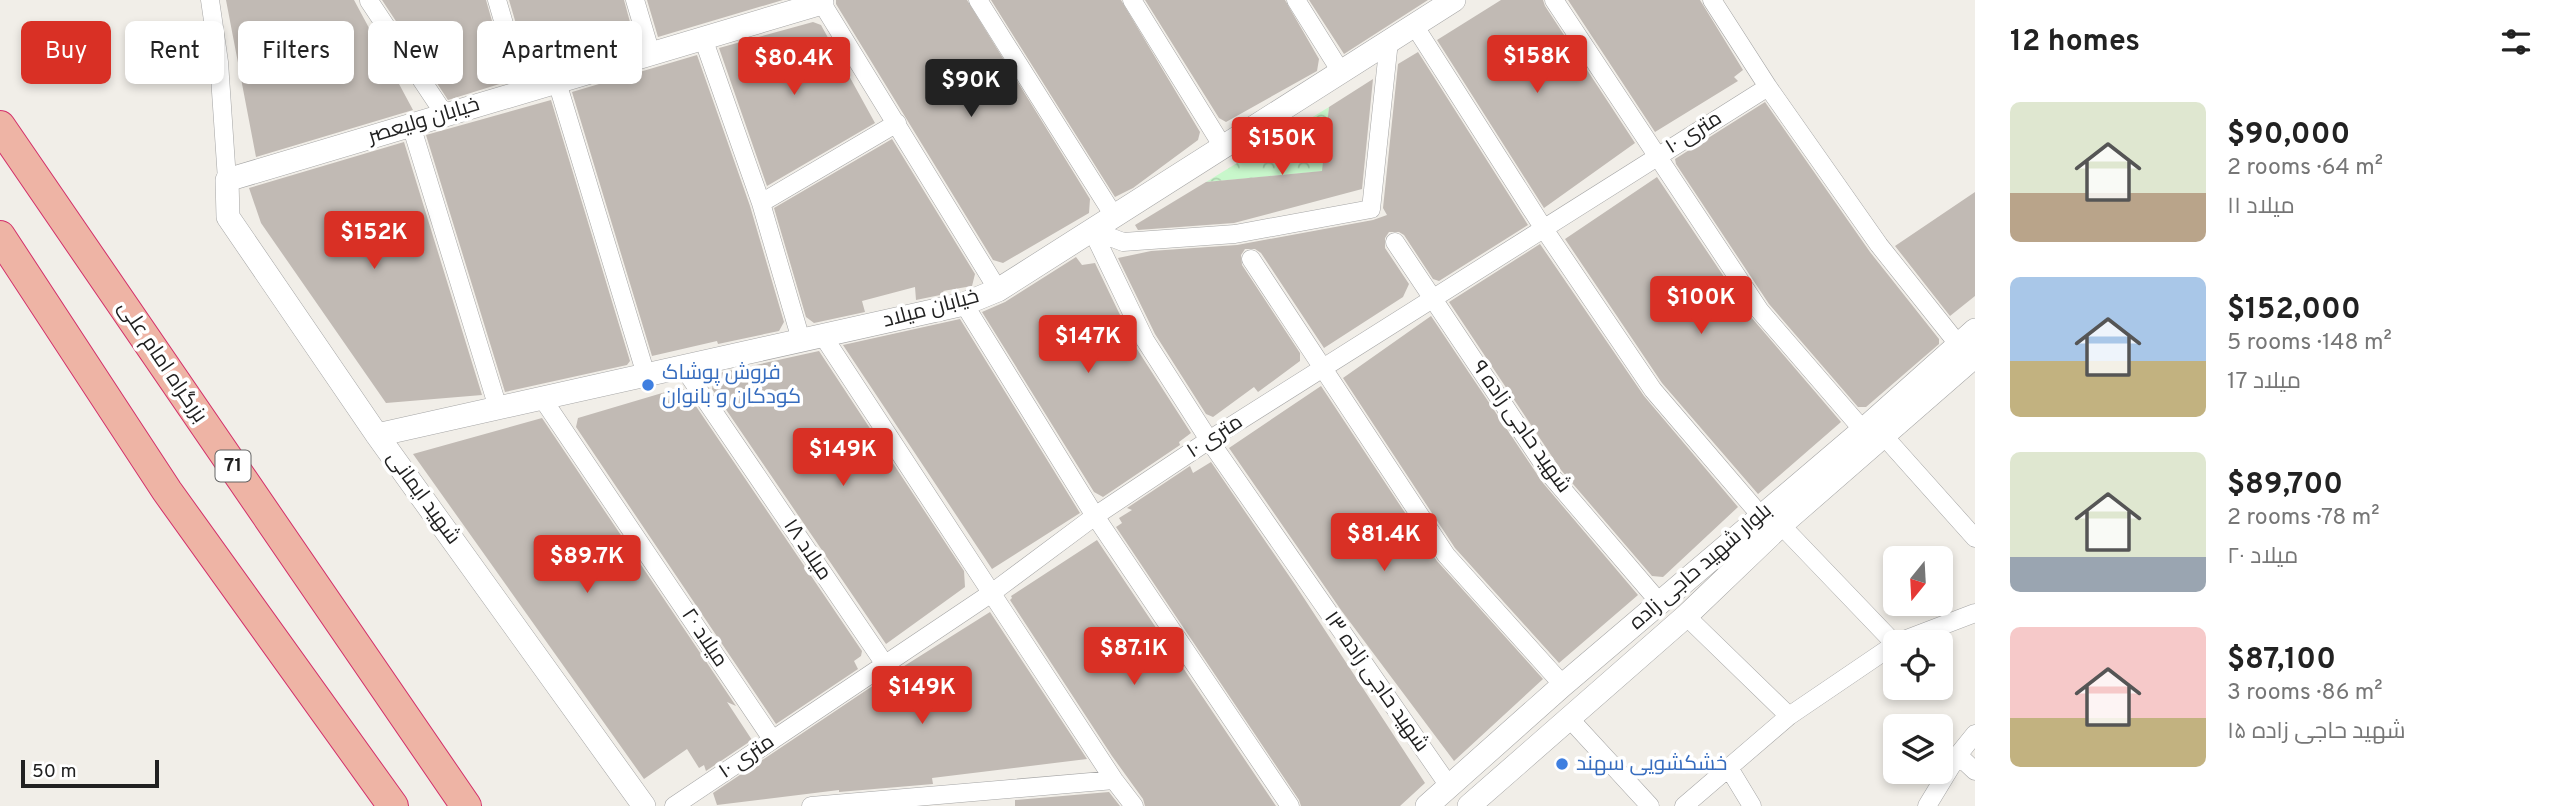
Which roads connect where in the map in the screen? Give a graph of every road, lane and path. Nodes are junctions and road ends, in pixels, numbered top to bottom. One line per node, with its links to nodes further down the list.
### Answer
1 (210, 0): 28 (street)
2 (497, 0): 21 (street)
3 (635, 0): 15 (street)
4 (978, 0): 30 (street)
5 (1132, 0): 26 (street)
6 (1296, 0): 17 (street)
7 (1554, 0): 27 (street)
8 (1712, 0): 20 (street)
9 (369, 1): 22 (street)
10 (1451, 1): 12 (street, خیابان میلاد)
11 (821, 2): 13 (street, خیابان ولیعصر); 23 (street)
12 (1414, 25): 14 (street, خیابان میلاد); 31 (street)
13 (703, 38): 15 (street, خیابان ولیعصر); 29 (street)
14 (1389, 41): 17 (street, خیابان میلاد); 32 (street)
15 (651, 54): 16 (street, خیابان ولیعصر)
16 (642, 57)
17 (1341, 72): 26 (street, خیابان میلاد)
18 (550, 84): 21 (street, خیابان ولیعصر)
19 (558, 84): 45 (street)
20 (1768, 87): 27 (street, ۱۰ متری); 42 (street)
21 (524, 92): 22 (street, خیابان ولیعصر)
22 (445, 115): 24 (street, خیابان ولیعصر)
23 (897, 123): 29 (street); 38 (street)
24 (411, 125): 28 (street, خیابان ولیعصر); 47 (street)
25 (0, 126): 73 (highway, بزرگراه امام علی / 71)
26 (1223, 147): 30 (street, خیابان میلاد)
27 (1656, 157): 31 (street, ۱۰ متری); 48 (street)
28 (227, 180): 49 (street, شهید ایمانی)
29 (761, 204): 41 (street)
30 (1114, 216): 32 (street, خیابان میلاد)
31 (1544, 229): 39 (street, ۱۰ متری); 52 (street)
32 (1092, 230): 38 (street, خیابان میلاد); 50 (street, شهید حاجی زاده ۱۳)
33 (0, 236): 37 (highway)
34 (1395, 242): 39 (street, شهید حاجی زاده ۹)
35 (0, 253): 37 (street)
36 (1251, 259): 44 (street)
37 (29, 281): 72 (highway)
38 (998, 289): 40 (street, خیابان میلاد)
39 (1433, 297): 44 (street, ۱۰ متری); 55 (street, شهید حاجی زاده ۹)
40 (964, 304): 41 (street, خیابان میلاد); 51 (street)
41 (812, 338): 43 (street, خیابان میلاد); 54 (street)
42 (1969, 343): 48 (street, بلوار شهید حاجی زاده)
43 (683, 367): 45 (street, خیابان میلاد); 61 (street, میلاد ۱۸)
44 (1323, 369): 50 (street, ۱۰ متری); 62 (street)
45 (646, 375): 46 (street, خیابان میلاد)
46 (542, 398): 47 (street, خیابان میلاد); 66 (street, میلاد ۲۰)
47 (498, 408): 49 (street, خیابان میلاد)
48 (1873, 432): 52 (street, بلوار شهید حاجی زاده); 53 (street)
49 (377, 435): 74 (street, شهید ایمانی)
50 (1209, 440): 51 (street, ۱۰ متری); 71 (street, شهید حاجی زاده ۱۳)
51 (1095, 516): 54 (street, ۱۰ متری); 78 (street)
52 (1771, 520): 55 (street, بلوار شهید حاجی زاده); 57 (street, بلوار شهید حاجی زاده); 58 (street)
53 (1975, 538)
54 (993, 592): 61 (street, ۱۰ متری); 70 (street)
55 (1660, 603): 62 (street, بلوار شهید حاجی زاده)
56 (1975, 613): 59 (street)
57 (1686, 616): 63 (street); 64 (street, بلوار شهید حاجی زاده)
58 (1884, 630)
59 (1931, 630)
60 (1883, 652): 63 (street)
61 (884, 663): 66 (street, ۱۰ متری)
62 (1563, 685): 71 (street, بلوار شهید حاجی زاده)
63 (1789, 716): 68 (street)
64 (1569, 718): 80 (street, بلوار شهید حاجی زاده); 81 (street)
65 (1975, 734): 67 (street)
66 (772, 739): 75 (street, ۱۰ متری)
67 (1958, 755): 69 (street); 84 (street)
68 (1729, 768): 82 (street); 83 (street)
69 (1975, 771)
70 (1114, 780): 76 (street); 77 (street)
71 (1449, 786): 79 (street, بلوار شهید حاجی زاده)
72 (393, 806)
73 (466, 806)
74 (644, 806)
75 (674, 806)
76 (811, 806)
77 (1134, 806)
78 (1290, 806)
79 (1427, 806)
80 (1469, 806)
81 (1650, 806)
82 (1684, 806)
83 (1752, 806)
84 (1927, 806)

